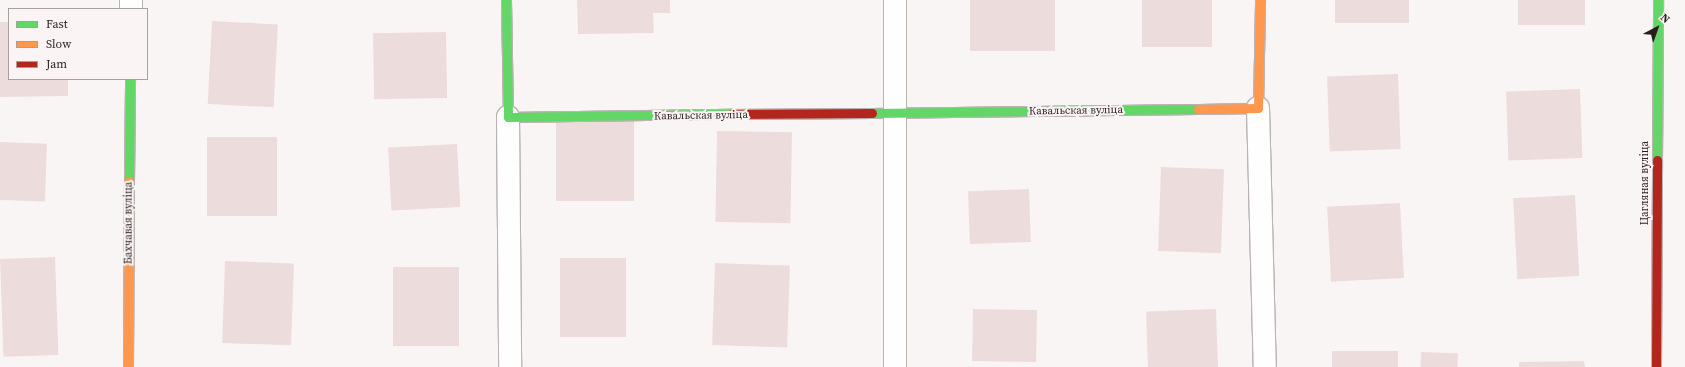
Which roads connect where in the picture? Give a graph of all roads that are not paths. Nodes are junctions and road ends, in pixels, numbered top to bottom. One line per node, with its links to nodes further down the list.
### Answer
1 (506, 0): 8 (street)
2 (895, 0): 7 (street)
3 (1260, 0): 6 (street)
4 (1658, 0): 13 (street, Цагляная вуліца)
5 (130, 80): 9 (street, Бахчавая вуліца)
6 (1258, 108): 7 (street, Кавальская вуліца); 12 (street)
7 (894, 114): 8 (street, Кавальская вуліца); 11 (street)
8 (508, 117): 10 (street)
9 (128, 367)
10 (510, 367)
11 (895, 367)
12 (1265, 367)
13 (1656, 367)

